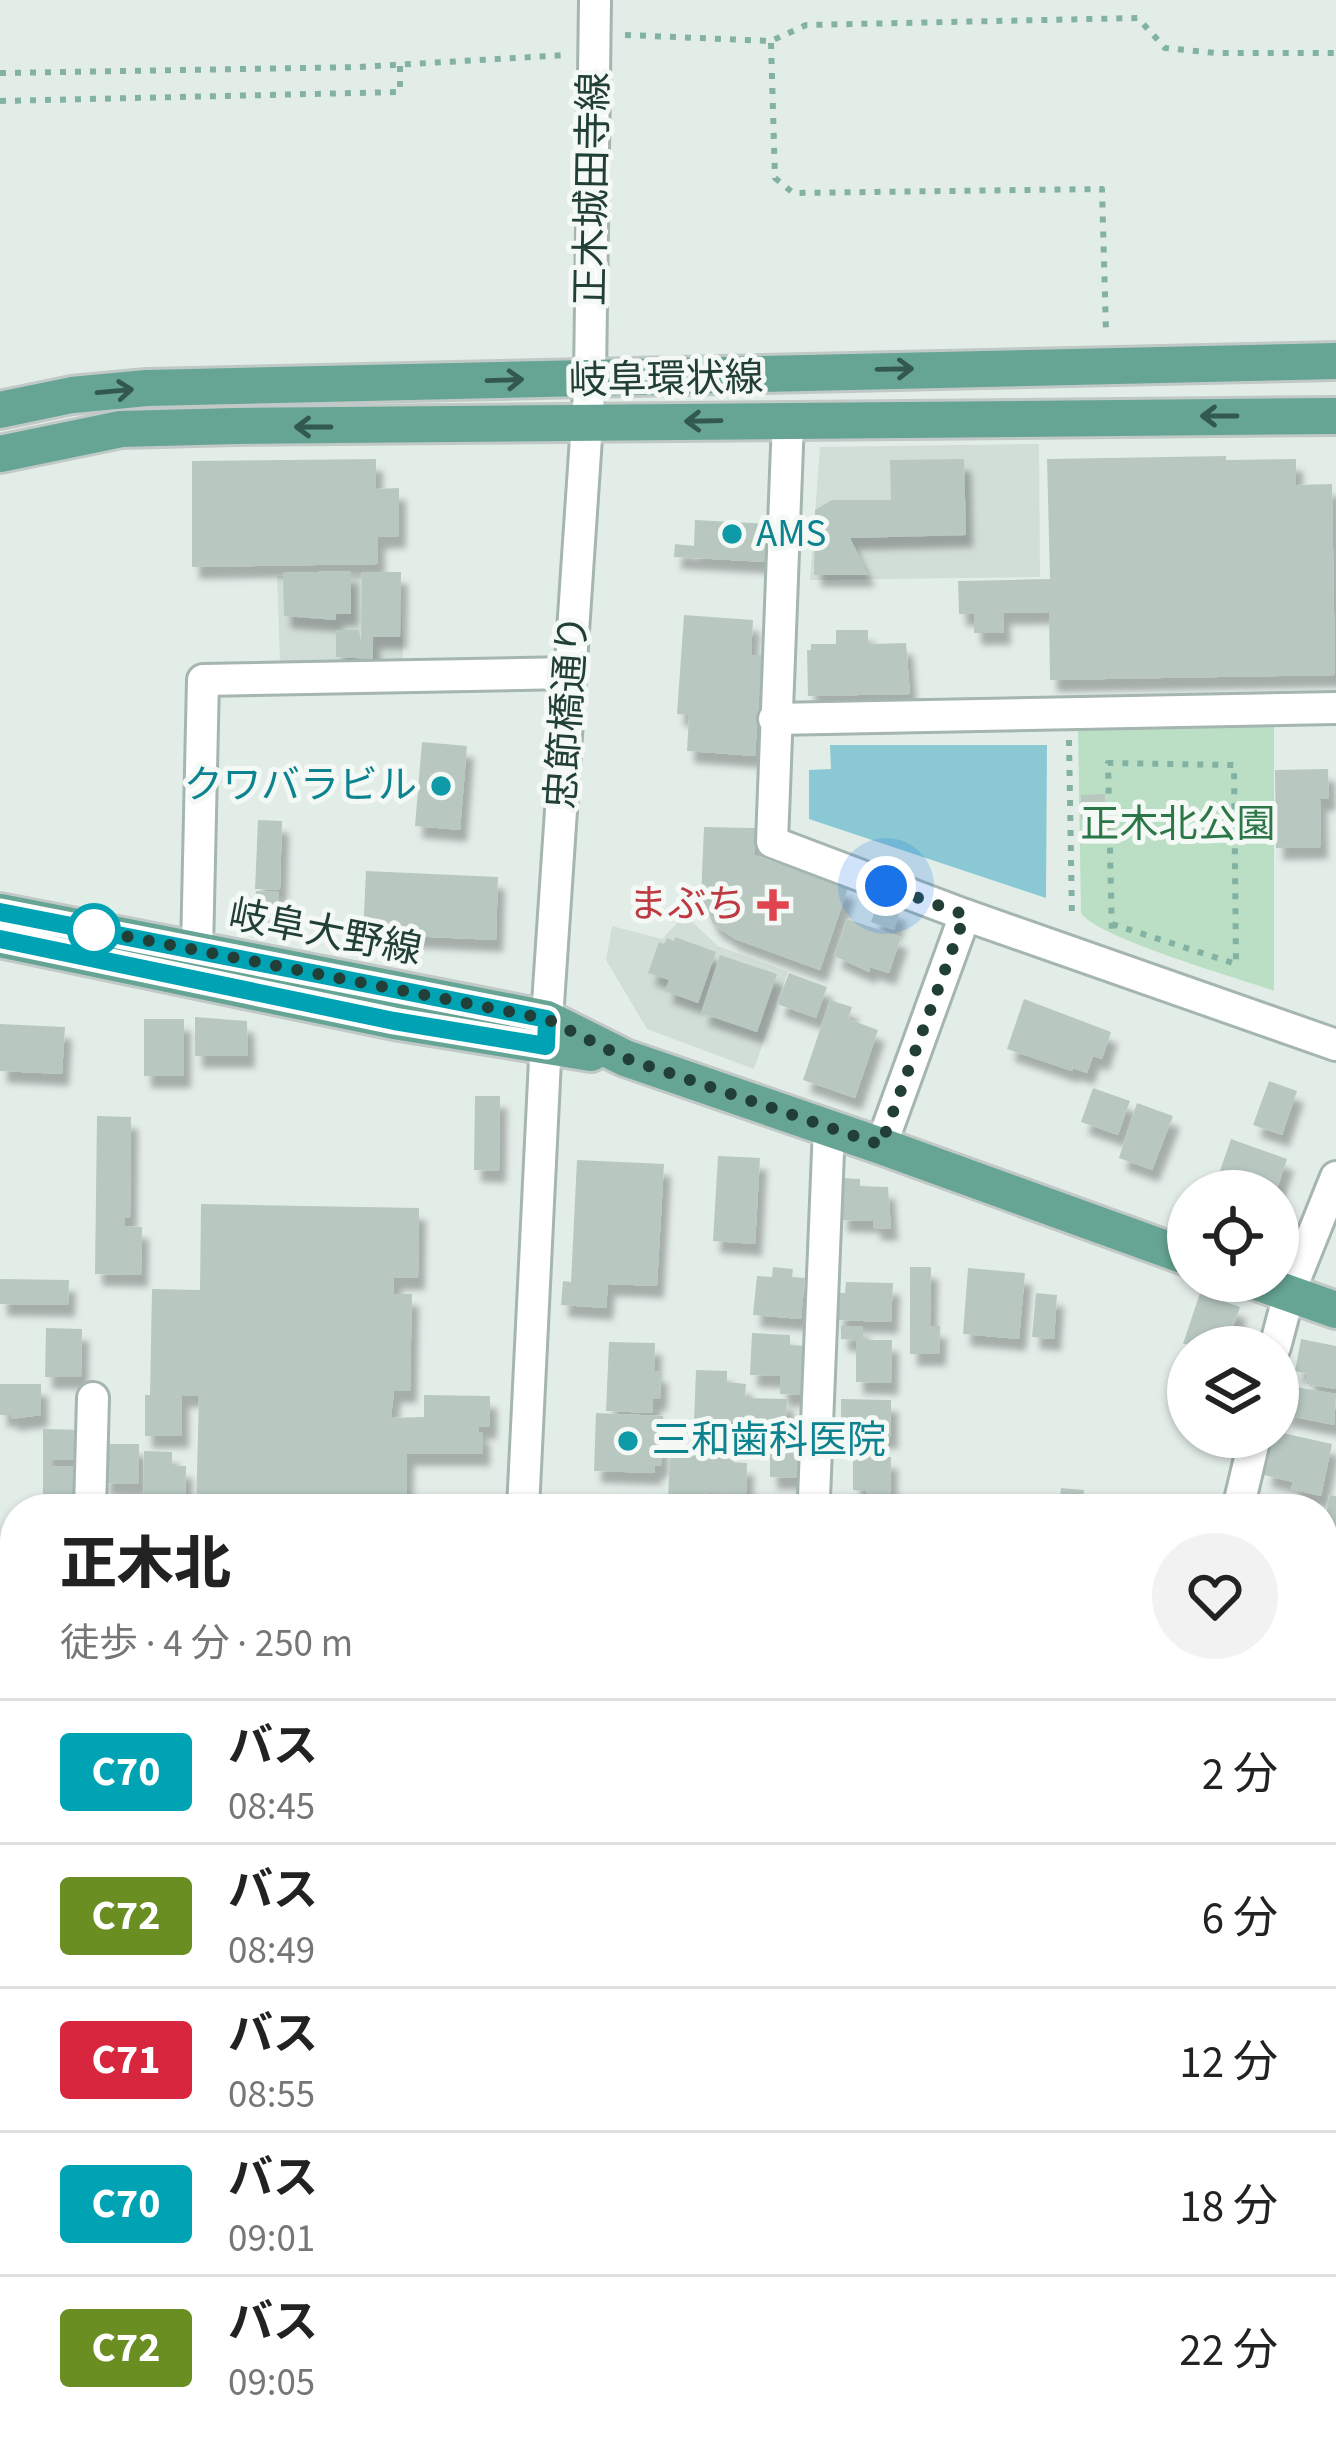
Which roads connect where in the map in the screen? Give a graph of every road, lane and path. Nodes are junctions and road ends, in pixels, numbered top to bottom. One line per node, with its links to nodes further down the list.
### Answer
1 (595, 0): 3 (street, 正木城田寺線)
2 (771, 41): 3 (path); 4 (path); 9 (path)
3 (595, 44): 5 (path); 10 (street, 正木城田寺線)
4 (1336, 53)
5 (400, 65): 6 (path); 7 (path)
6 (0, 73)
7 (0, 100)
8 (1336, 361): 9 (main road, 岐阜環状線)
9 (1107, 365): 10 (main road, 岐阜環状線, one-way to 9)
10 (590, 378): 11 (main road, 岐阜環状線, one-way to 10); 14 (street, 忠節橋通り)
11 (0, 410)
12 (1336, 416): 13 (main road, 岐阜環状線, one-way to 13)
13 (788, 420): 14 (main road, 岐阜環状線, one-way to 14); 19 (street)
14 (587, 423): 15 (main road, 岐阜環状線, one-way to 15); 16 (street, 忠節橋通り)
15 (0, 454)
16 (570, 673): 25 (street); 27 (street, 忠節橋通り)
17 (1336, 708): 18 (street)
18 (1069, 712): 19 (street); 22 (path)
19 (774, 719): 21 (street)
20 (0, 912): 25 (main road, 岐阜大野線)
21 (965, 915): 26 (street); 30 (street)
22 (1072, 916)
23 (1112, 924): 23 (path); 26 (path)
24 (0, 939): 27 (main road, 岐阜大野線)
25 (197, 950): 27 (main road, 岐阜大野線)
26 (1113, 964): 28 (street)
27 (546, 1033): 29 (main road, 岐阜大野線); 39 (street, 忠節橋通り)
28 (1336, 1046)
29 (829, 1127): 30 (main road, 岐阜大野線); 40 (street)
30 (881, 1145): 32 (main road, 岐阜大野線)
31 (1336, 1177): 33 (street)
32 (1167, 1249)
33 (1299, 1269)
34 (1299, 1297): 35 (main road)
35 (1336, 1310)
36 (94, 1398): 38 (street)
37 (1250, 1458): 41 (street)
38 (91, 1494)
39 (524, 1494)
40 (814, 1494)
41 (1242, 1494)

